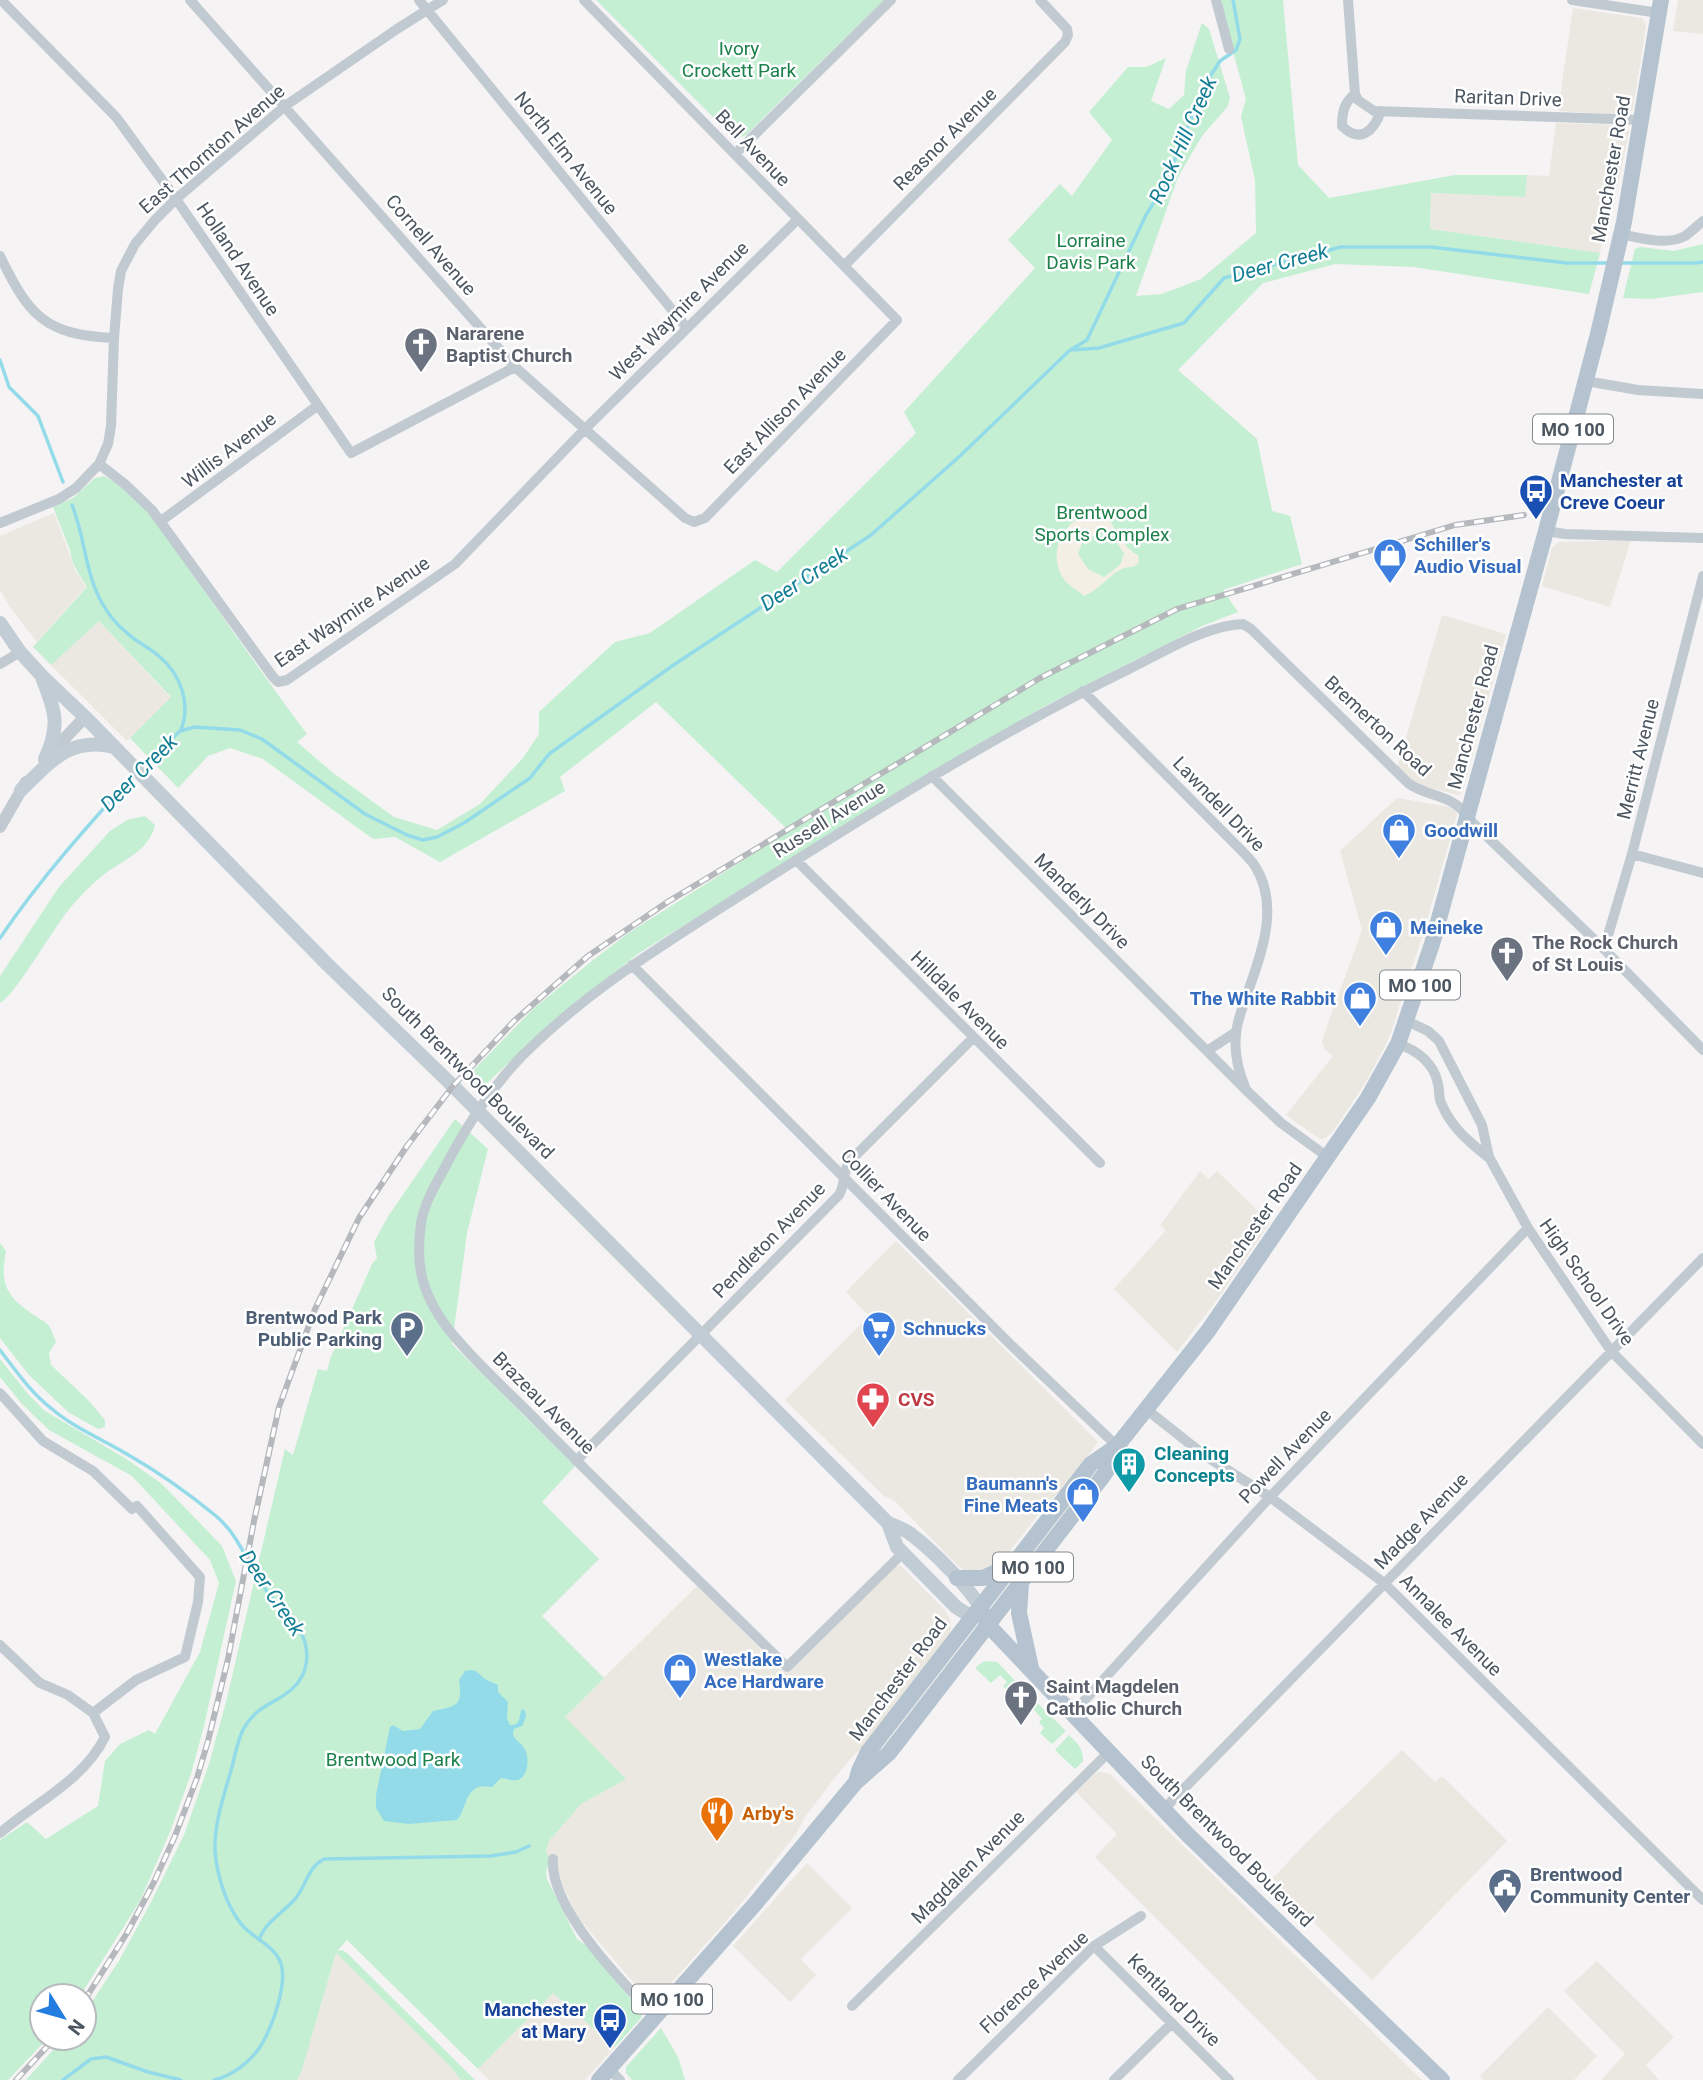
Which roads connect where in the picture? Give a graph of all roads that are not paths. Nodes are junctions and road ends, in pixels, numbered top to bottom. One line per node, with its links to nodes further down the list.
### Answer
1 (190, 0): 15 (street, Cornell Avenue)
2 (419, 0): 12 (street, North Elm Avenue)
3 (443, 0): 12 (street, East Thornton Avenue)
4 (584, 0): 18 (street, Bell Avenue)
5 (891, 0): 18 (street)
6 (1040, 0): 24 (street, Reasnor Avenue)
7 (1216, 0): 13 (street)
8 (1348, 0): 14 (street)
9 (1572, 0): 11 (street)
10 (1, 1): 19 (street, Holland Avenue)
11 (1660, 7): 17 (main road, Manchester Road / MO 100)
12 (427, 10): 15 (street, East Thornton Avenue); 26 (street, North Elm Avenue)
13 (1229, 49)
14 (1355, 94): 16 (street); 16 (street)
15 (285, 106): 19 (street, East Thornton Avenue); 28 (street, Cornell Avenue)
16 (1378, 111): 17 (street, Raritan Drive)
17 (1642, 120): 22 (main road, Manchester Road / MO 100)
18 (735, 154): 20 (street, Bell Avenue)
19 (176, 200): 27 (street, East Thornton Avenue); 31 (street, Holland Avenue)
20 (798, 219): 24 (street, Bell Avenue); 26 (street, West Waymire Avenue)
21 (1703, 222): 22 (street)
22 (1620, 240): 29 (main road, Manchester Road / MO 100)
23 (0, 256): 27 (street)
24 (844, 266): 25 (street, Bell Avenue)
25 (897, 320): 35 (street, East Allison Avenue)
26 (687, 328): 32 (street, West Waymire Avenue)
27 (114, 338): 33 (street, East Thornton Avenue)
28 (515, 367): 31 (street, Holland Avenue); 32 (street, Cornell Avenue)
29 (1586, 381): 30 (street); 37 (main road, Manchester Road / MO 100)
30 (1703, 394)
31 (317, 407): 34 (street, Willis Avenue)
32 (585, 429): 34 (street, East Waymire Avenue); 35 (street, Cornell Avenue)
33 (99, 464): 34 (street, East Waymire Avenue); 36 (street, East Thornton Avenue)
34 (161, 522)
35 (694, 522)
36 (0, 523)
37 (1546, 531): 38 (street); 51 (main road, Manchester Road / MO 100)
38 (1703, 538)
39 (1703, 576): 53 (street, Merritt Avenue)
40 (0, 623): 42 (main road, South Brentwood Boulevard)
41 (1243, 624): 45 (street, Russell Avenue); 51 (street, Bremerton Road)
42 (20, 652): 43 (street); 44 (main road, South Brentwood Boulevard)
43 (0, 664)
44 (42, 676): 46 (main road, South Brentwood Boulevard); 48 (main road)
45 (1083, 691): 49 (street, Russell Avenue); 59 (street, Lawndell Drive)
46 (85, 717): 47 (main road, South Brentwood Boulevard); 48 (street)
47 (114, 747): 50 (main road); 65 (main road, South Brentwood Boulevard)
48 (45, 759): 50 (street)
49 (932, 776): 54 (street, Russell Avenue); 63 (street, Manderly Drive)
50 (21, 790): 52 (street)
51 (1467, 817): 56 (street, Bremerton Road); 58 (main road, Manchester Road / MO 100)
52 (0, 827)
53 (1632, 854): 55 (street); 56 (street, Merritt Avenue)
54 (796, 860): 57 (street, Russell Avenue); 60 (street, Hilldale Avenue)
55 (1703, 873)
56 (1604, 950): 62 (street, Bremerton Road)
57 (632, 965): 65 (street, Russell Avenue); 69 (street, Collier Avenue)
58 (1407, 1021): 61 (main road, Manchester Road / MO 100); 66 (street, High School Drive)
59 (1236, 1032): 63 (street); 64 (street, Lawndell Drive)
60 (973, 1038): 68 (street, Hilldale Avenue); 69 (street, Pendleton Avenue)
61 (1398, 1044): 66 (street, High School Drive); 67 (main road, Manchester Road / MO 100)
62 (1703, 1050)
63 (1208, 1051): 64 (street, Manderly Drive)
64 (1247, 1090): 67 (street, Manderly Drive)
65 (477, 1110): 72 (main road, South Brentwood Boulevard); 78 (street, Brazeau Avenue)
66 (1489, 1157): 70 (street, High School Drive)
67 (1329, 1158): 75 (main road, Manchester Road / MO 100)
68 (1100, 1163)
69 (844, 1177): 72 (street, Pendleton Avenue); 77 (street, Collier Avenue)
70 (1528, 1228): 73 (street, High School Drive); 79 (street, Powell Avenue)
71 (1703, 1258): 73 (street, Madge Avenue)
72 (701, 1335): 78 (street, Pendleton Avenue); 80 (main road, South Brentwood Boulevard)
73 (1611, 1352): 76 (street, High School Drive); 85 (street, Madge Avenue)
74 (0, 1393): 90 (street)
75 (1146, 1409): 77 (main road, Manchester Road / MO 100); 79 (street, Annalee Avenue)
76 (1703, 1444)
77 (1117, 1446): 82 (main road, Manchester Road / MO 100); 84 (main road, Manchester Road / MO 100)
78 (576, 1461): 81 (street, Brazeau Avenue)
79 (1270, 1497): 85 (street, Annalee Avenue); 91 (street, Powell Avenue)
80 (888, 1523): 81 (main road, South Brentwood Boulevard); 83 (main road, South Brentwood Boulevard)
81 (903, 1553): 86 (main road, South Brentwood Boulevard)
82 (1012, 1564): 83 (main road); 86 (main road, Manchester Road / MO 100)
83 (957, 1578): 86 (main road, South Brentwood Boulevard)
84 (1021, 1582): 87 (main road, Manchester Road / MO 100); 89 (main road)
85 (1384, 1583): 94 (street, Madge Avenue); 97 (street, Annalee Avenue)
86 (976, 1612): 87 (main road, South Brentwood Boulevard); 93 (main road, Manchester Road / MO 100)
87 (988, 1625): 89 (main road, South Brentwood Boulevard); 93 (main road, Manchester Road / MO 100)
88 (0, 1645): 90 (street)
89 (1032, 1671): 91 (main road, South Brentwood Boulevard)
90 (93, 1713): 95 (street)
91 (1073, 1713): 92 (main road, South Brentwood Boulevard)
92 (1109, 1752): 94 (main road, South Brentwood Boulevard); 100 (street, Magdalen Avenue)
93 (856, 1782): 101 (main road, Manchester Road / MO 100)
94 (1164, 1809): 107 (main road, South Brentwood Boulevard)
95 (0, 1833)
96 (553, 1859): 101 (street)
97 (1703, 1900)
98 (1141, 1916): 99 (street, Florence Avenue)
99 (1094, 1946): 102 (street, Kentland Drive); 104 (street, Florence Avenue)
100 (852, 2006)
101 (656, 2017): 103 (main road, Manchester Road / MO 100)
102 (1172, 2023): 105 (street); 106 (street, Kentland Drive)
103 (609, 2076)
104 (958, 2080)
105 (1114, 2080)
106 (1229, 2080)
107 (1442, 2080)

